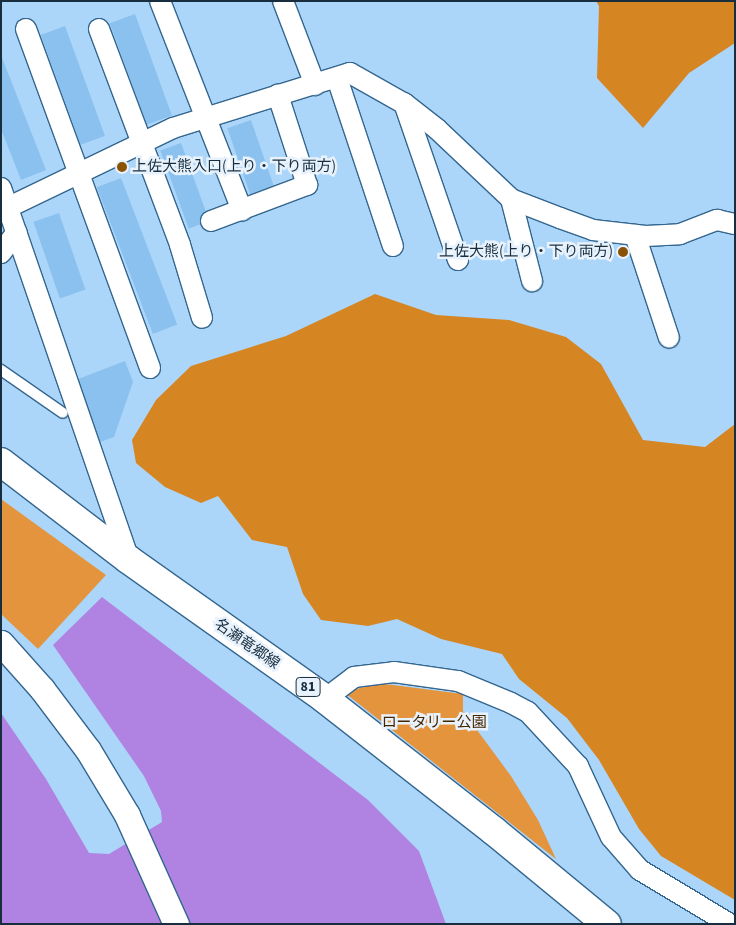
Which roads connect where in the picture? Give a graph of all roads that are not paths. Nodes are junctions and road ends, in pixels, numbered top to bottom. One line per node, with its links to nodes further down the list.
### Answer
1 (160, 1): 9 (street)
2 (282, 1): 6 (street)
3 (26, 29): 11 (street)
4 (99, 29): 10 (street)
5 (337, 78): 6 (street); 8 (street); 20 (street)
6 (315, 85): 7 (street)
7 (278, 95): 9 (street); 15 (street)
8 (404, 104): 13 (street); 22 (street)
9 (205, 118): 10 (street); 15 (street)
10 (142, 143): 11 (street); 24 (street)
11 (79, 174): 14 (street); 26 (street)
12 (1, 188): 14 (street)
13 (511, 199): 19 (street); 23 (street)
14 (5, 205): 18 (street)
15 (242, 210): 16 (street)
16 (211, 220)
17 (735, 224): 19 (street)
18 (16, 232): 21 (street); 30 (street)
19 (635, 235): 25 (street)
20 (393, 246)
21 (1, 253)
22 (458, 260)
23 (532, 281)
24 (202, 318)
25 (669, 338)
26 (150, 368)
27 (1, 370): 28 (lane)
28 (63, 413)
29 (1, 462): 30 (main road, 名瀬竜郷線 / 81)
30 (129, 560): 32 (main road, 名瀬竜郷線 / 81)
31 (1, 643): 33 (street)
32 (325, 699): 34 (main road, 名瀬竜郷線 / 81); 35 (street)
33 (176, 924)
34 (607, 924)
35 (730, 924)

